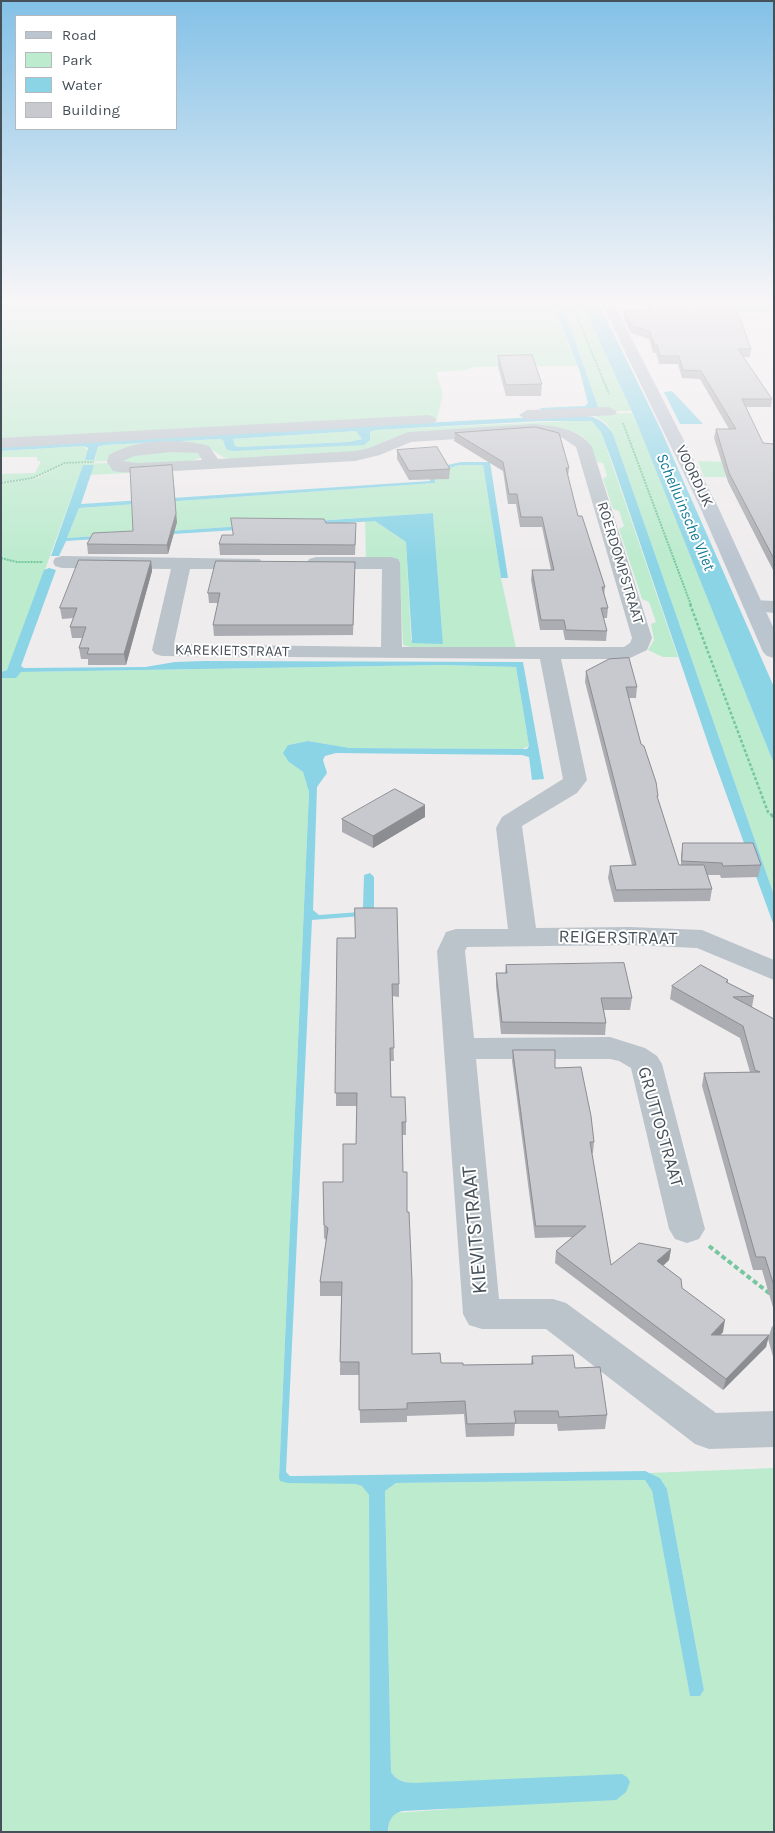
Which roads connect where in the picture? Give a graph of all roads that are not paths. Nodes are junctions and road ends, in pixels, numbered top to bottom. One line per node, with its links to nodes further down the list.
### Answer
1 (651, 390): 9 (street, VOORDIJK)
2 (610, 412): 3 (street)
3 (1, 442)
4 (115, 462): 13 (street, ROERDOMPSTRAAT)
5 (62, 562): 6 (street)
6 (182, 562): 7 (street); 12 (street, KAREKIETSTRAAT)
7 (272, 563)
8 (301, 563): 12 (street)
9 (753, 606): 10 (street); 11 (street, VOORDIJK)
10 (774, 608)
11 (774, 652)
12 (392, 653): 13 (street, KAREKIETSTRAAT)
13 (549, 653): 14 (street)
14 (523, 937): 15 (street, REIGERSTRAAT); 16 (street, REIGERSTRAAT)
15 (456, 938): 17 (street, KIEVITSTRAAT)
16 (774, 971)
17 (459, 1049): 18 (street, GRUTTOSTRAAT); 19 (street, KIEVITSTRAAT)
18 (687, 1229)
19 (774, 1429)

